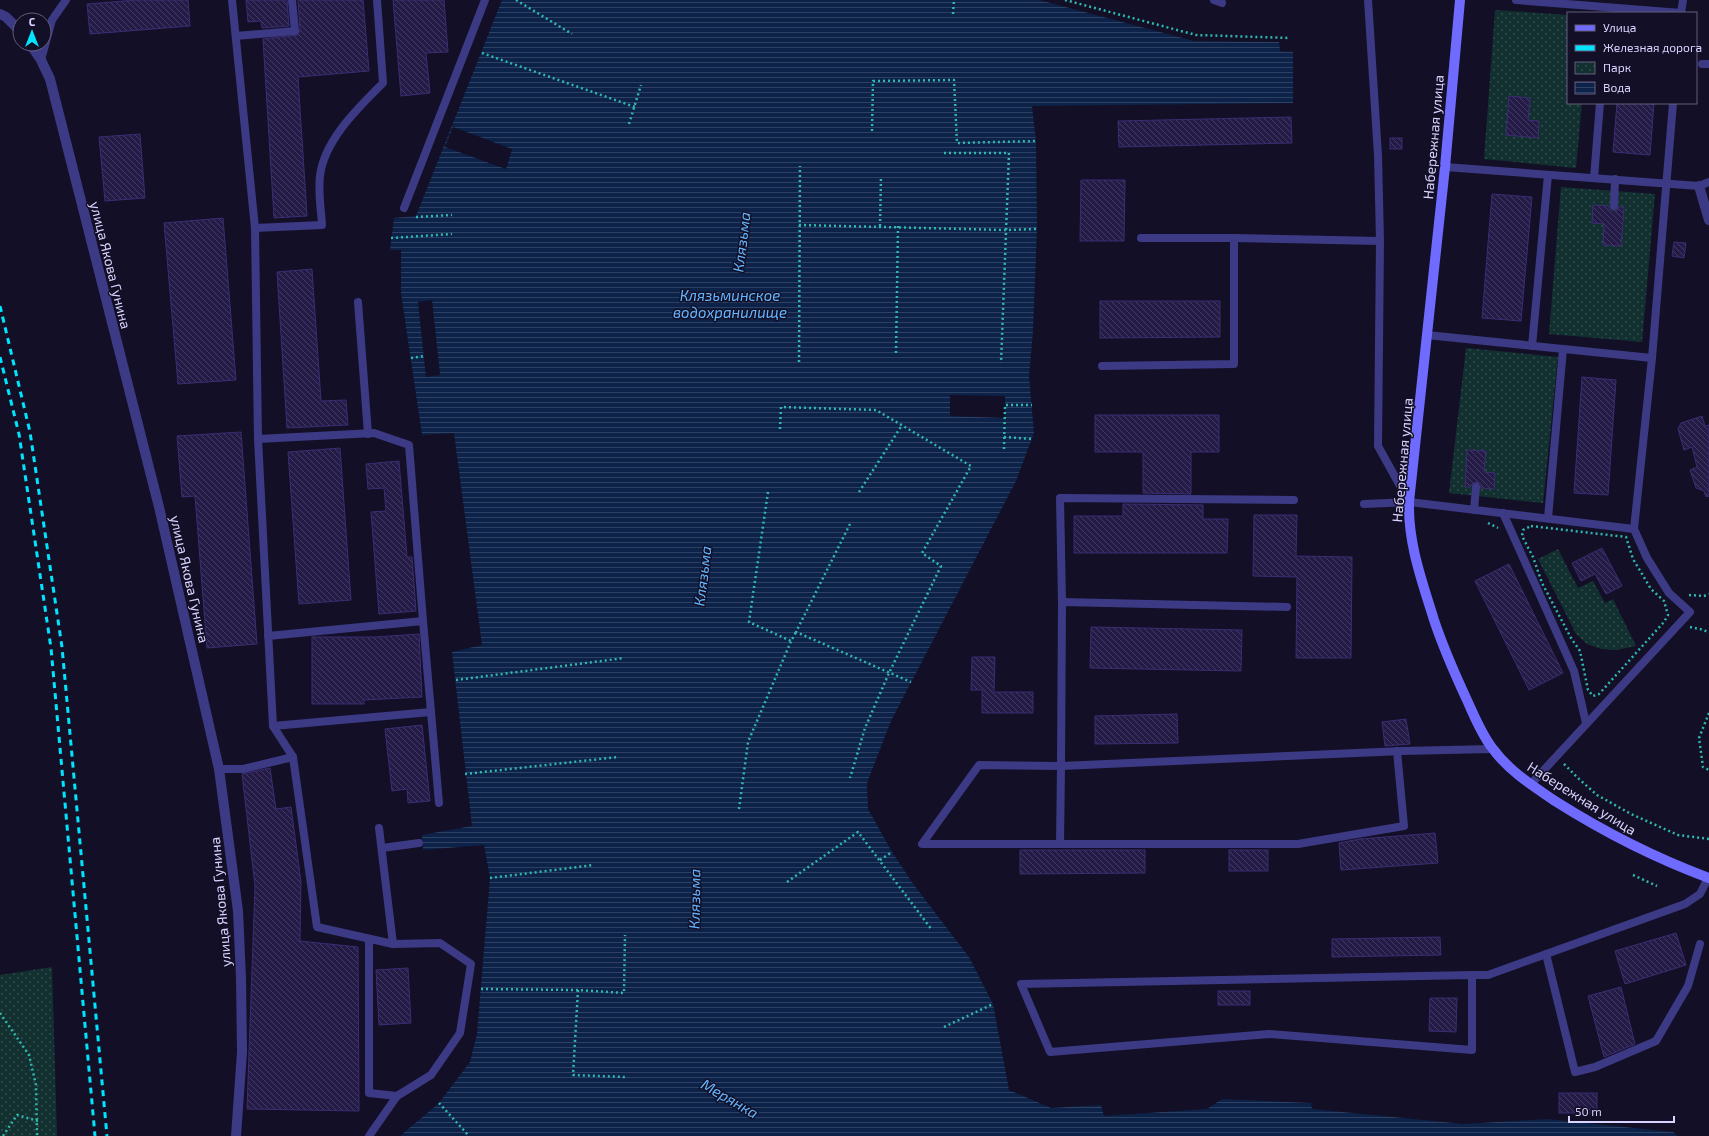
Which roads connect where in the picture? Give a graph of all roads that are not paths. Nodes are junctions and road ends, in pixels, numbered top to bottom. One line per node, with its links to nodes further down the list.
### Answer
1 (66, 0): 20 (lane)
2 (232, 0): 18 (lane)
3 (292, 0): 18 (lane)
4 (377, 0): 33 (lane)
5 (485, 0): 31 (lane)
6 (1214, 0): 12 (lane)
7 (1368, 0): 36 (lane)
8 (1460, 0): 23 (street, Набережная улица)
9 (1516, 0): 11 (lane)
10 (1683, 0): 15 (lane)
11 (1563, 2): 13 (lane)
12 (1222, 3)
13 (1608, 10): 14 (lane)
14 (1657, 12)
15 (1681, 12)
16 (3, 16): 17 (street)
17 (12, 24)
18 (236, 36): 33 (lane)
19 (36, 52): 20 (street, улица Якова Гунина)
20 (41, 60): 64 (street, улица Якова Гунина)
21 (1600, 104): 25 (lane)
22 (1673, 104): 28 (lane)
23 (1445, 167): 24 (lane); 38 (street, Набережная улица)
24 (1548, 175): 25 (lane); 39 (lane)
25 (1594, 178): 26 (lane)
26 (1615, 180): 28 (lane); 30 (lane)
27 (1709, 182): 29 (lane)
28 (1667, 184): 29 (lane); 41 (lane)
29 (1699, 186): 32 (street)
30 (1614, 206)
31 (404, 208)
32 (1709, 220)
33 (255, 228): 44 (lane)
34 (1141, 238): 35 (lane)
35 (1234, 238): 36 (lane); 42 (lane)
36 (1380, 241): 47 (lane)
37 (358, 302): 43 (lane)
38 (1427, 336): 39 (lane); 47 (street, Набережная улица)
39 (1532, 346): 40 (lane)
40 (1563, 349): 41 (lane); 51 (lane)
41 (1652, 358): 52 (lane)
42 (1102, 366)
43 (368, 434): 44 (lane); 55 (lane)
44 (258, 439): 56 (lane)
45 (1476, 488): 49 (lane)
46 (1294, 500): 53 (lane)
47 (1409, 502): 48 (lane); 49 (lane); 60 (street, Набережная улица)
48 (1364, 504)
49 (1474, 510): 50 (lane)
50 (1502, 513): 51 (lane); 58 (lane)
51 (1548, 518): 52 (lane)
52 (1634, 529): 58 (lane)
53 (1062, 602): 54 (lane); 63 (lane)
54 (1287, 607)
55 (423, 621): 56 (lane); 57 (lane)
56 (268, 636): 59 (lane)
57 (431, 712): 59 (lane); 66 (lane)
58 (1586, 723): 65 (lane)
59 (272, 726): 62 (lane)
60 (1492, 749): 61 (lane); 65 (street, Набережная улица)
61 (1397, 751): 63 (lane); 69 (lane)
62 (293, 757): 64 (lane); 72 (lane)
63 (1061, 766): 69 (lane); 69 (lane)
64 (219, 769): 78 (street, улица Якова Гунина)
65 (1530, 784): 71 (street, Набережная улица)
66 (439, 803)
67 (380, 828): 70 (lane)
68 (419, 844): 70 (lane)
69 (1060, 844)
70 (382, 848): 73 (lane)
71 (1708, 878): 75 (lane)
72 (369, 939): 73 (lane); 77 (lane)
73 (393, 944): 77 (lane)
74 (1700, 944): 75 (lane)
75 (1546, 954): 76 (lane)
76 (1472, 975): 76 (lane)
77 (397, 1096): 79 (lane)
78 (236, 1136)
79 (369, 1136)

